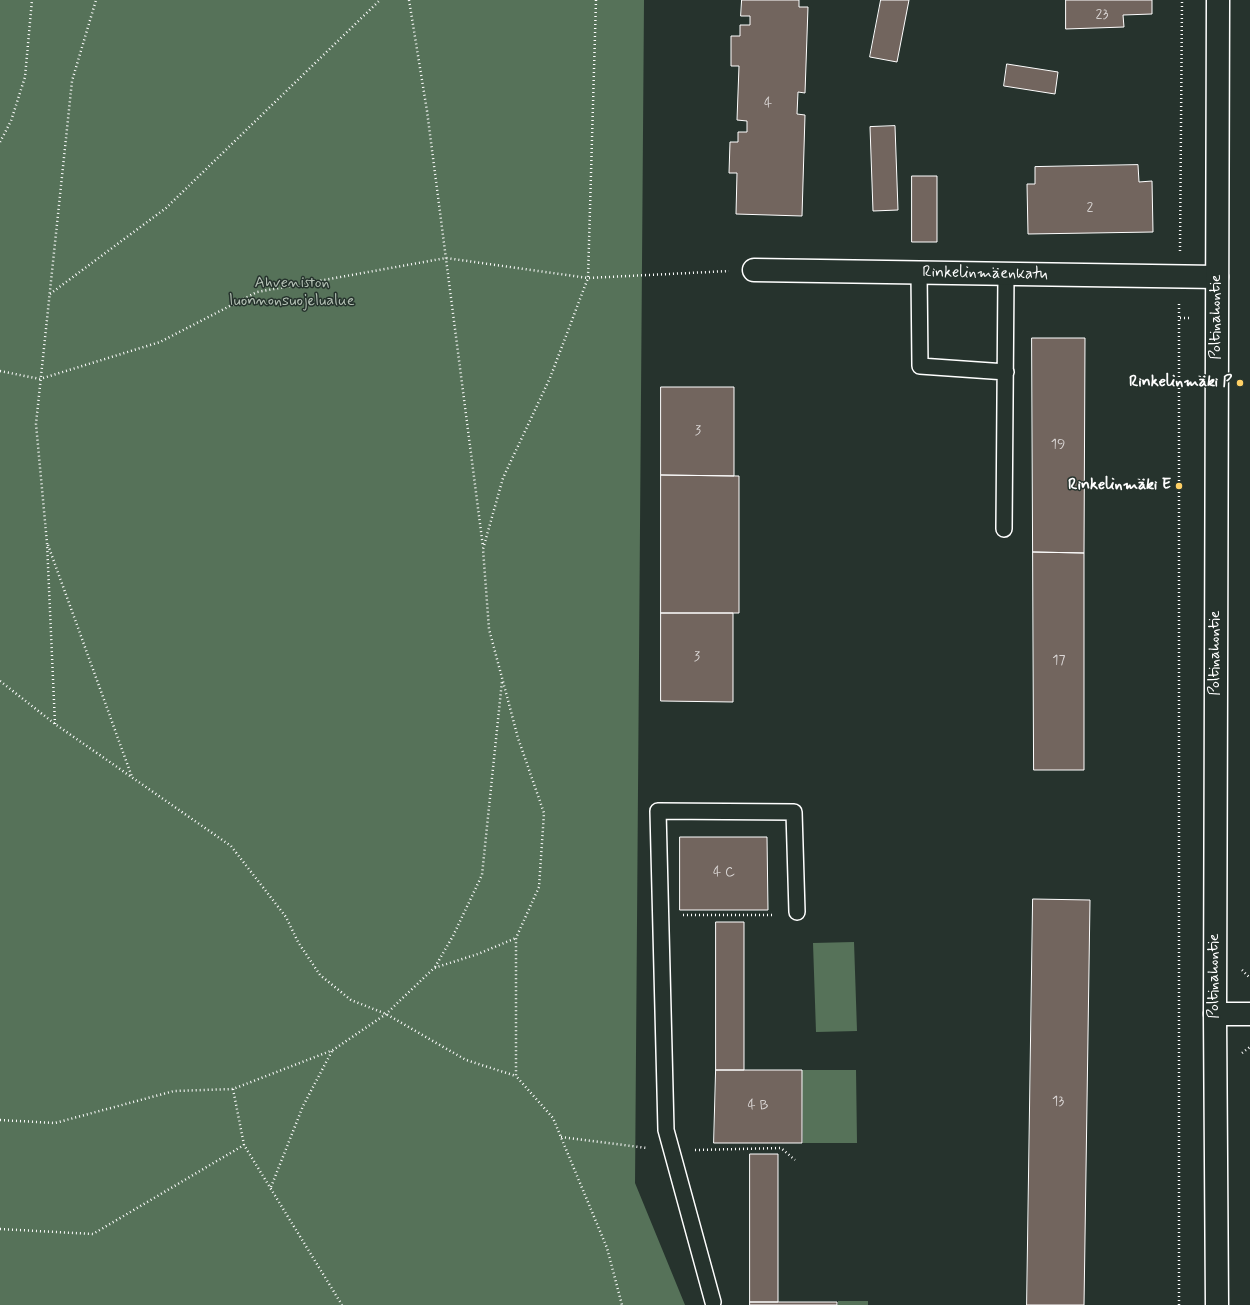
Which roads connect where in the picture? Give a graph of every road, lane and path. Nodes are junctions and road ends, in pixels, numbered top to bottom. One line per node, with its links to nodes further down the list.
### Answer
1 (32, 0): 8 (path)
2 (96, 0): 16 (path)
3 (380, 0): 16 (path)
4 (409, 0): 9 (path)
5 (596, 0): 15 (path)
6 (1182, 0): 13 (path)
7 (1218, 0): 14 (street, Poltinahontie)
8 (0, 142)
9 (446, 258): 15 (path); 19 (path); 22 (path)
10 (754, 270): 11 (street, Rinkelinmäenkatu); 15 (path)
11 (919, 272): 12 (street, Rinkelinmäenkatu); 18 (lane)
12 (1006, 274): 13 (street, Rinkelinmäenkatu); 18 (lane)
13 (1179, 277): 14 (street, Rinkelinmäenkatu); 48 (path)
14 (1217, 277): 33 (street, Poltinahontie)
15 (588, 278): 22 (path)
16 (49, 294): 19 (path)
17 (0, 371): 19 (path)
18 (1006, 372): 20 (lane)
19 (40, 379): 21 (path)
20 (1004, 529)
21 (47, 542): 25 (path); 26 (path)
22 (483, 549): 23 (path)
23 (502, 678): 30 (path); 31 (path)
24 (0, 681): 25 (path)
25 (54, 724): 26 (path)
26 (133, 778): 32 (path)
27 (797, 912): 41 (lane)
28 (689, 916): 29 (path)
29 (772, 916)
30 (516, 938): 31 (path); 36 (path)
31 (434, 968): 32 (path)
32 (386, 1014): 35 (path); 36 (path)
33 (1215, 1014): 34 (street); 49 (street, Poltinahontie)
34 (1250, 1014)
35 (333, 1050): 37 (path); 43 (path)
36 (516, 1076): 39 (path)
37 (233, 1089): 38 (path); 40 (path)
38 (0, 1120)
39 (561, 1137): 41 (path); 47 (path)
40 (244, 1145): 43 (path); 44 (path)
41 (672, 1151): 42 (path); 45 (lane)
42 (794, 1160)
43 (271, 1188): 46 (path)
44 (0, 1229)
45 (713, 1302)
46 (342, 1305)
47 (622, 1305)
48 (1179, 1305)
49 (1216, 1305)

